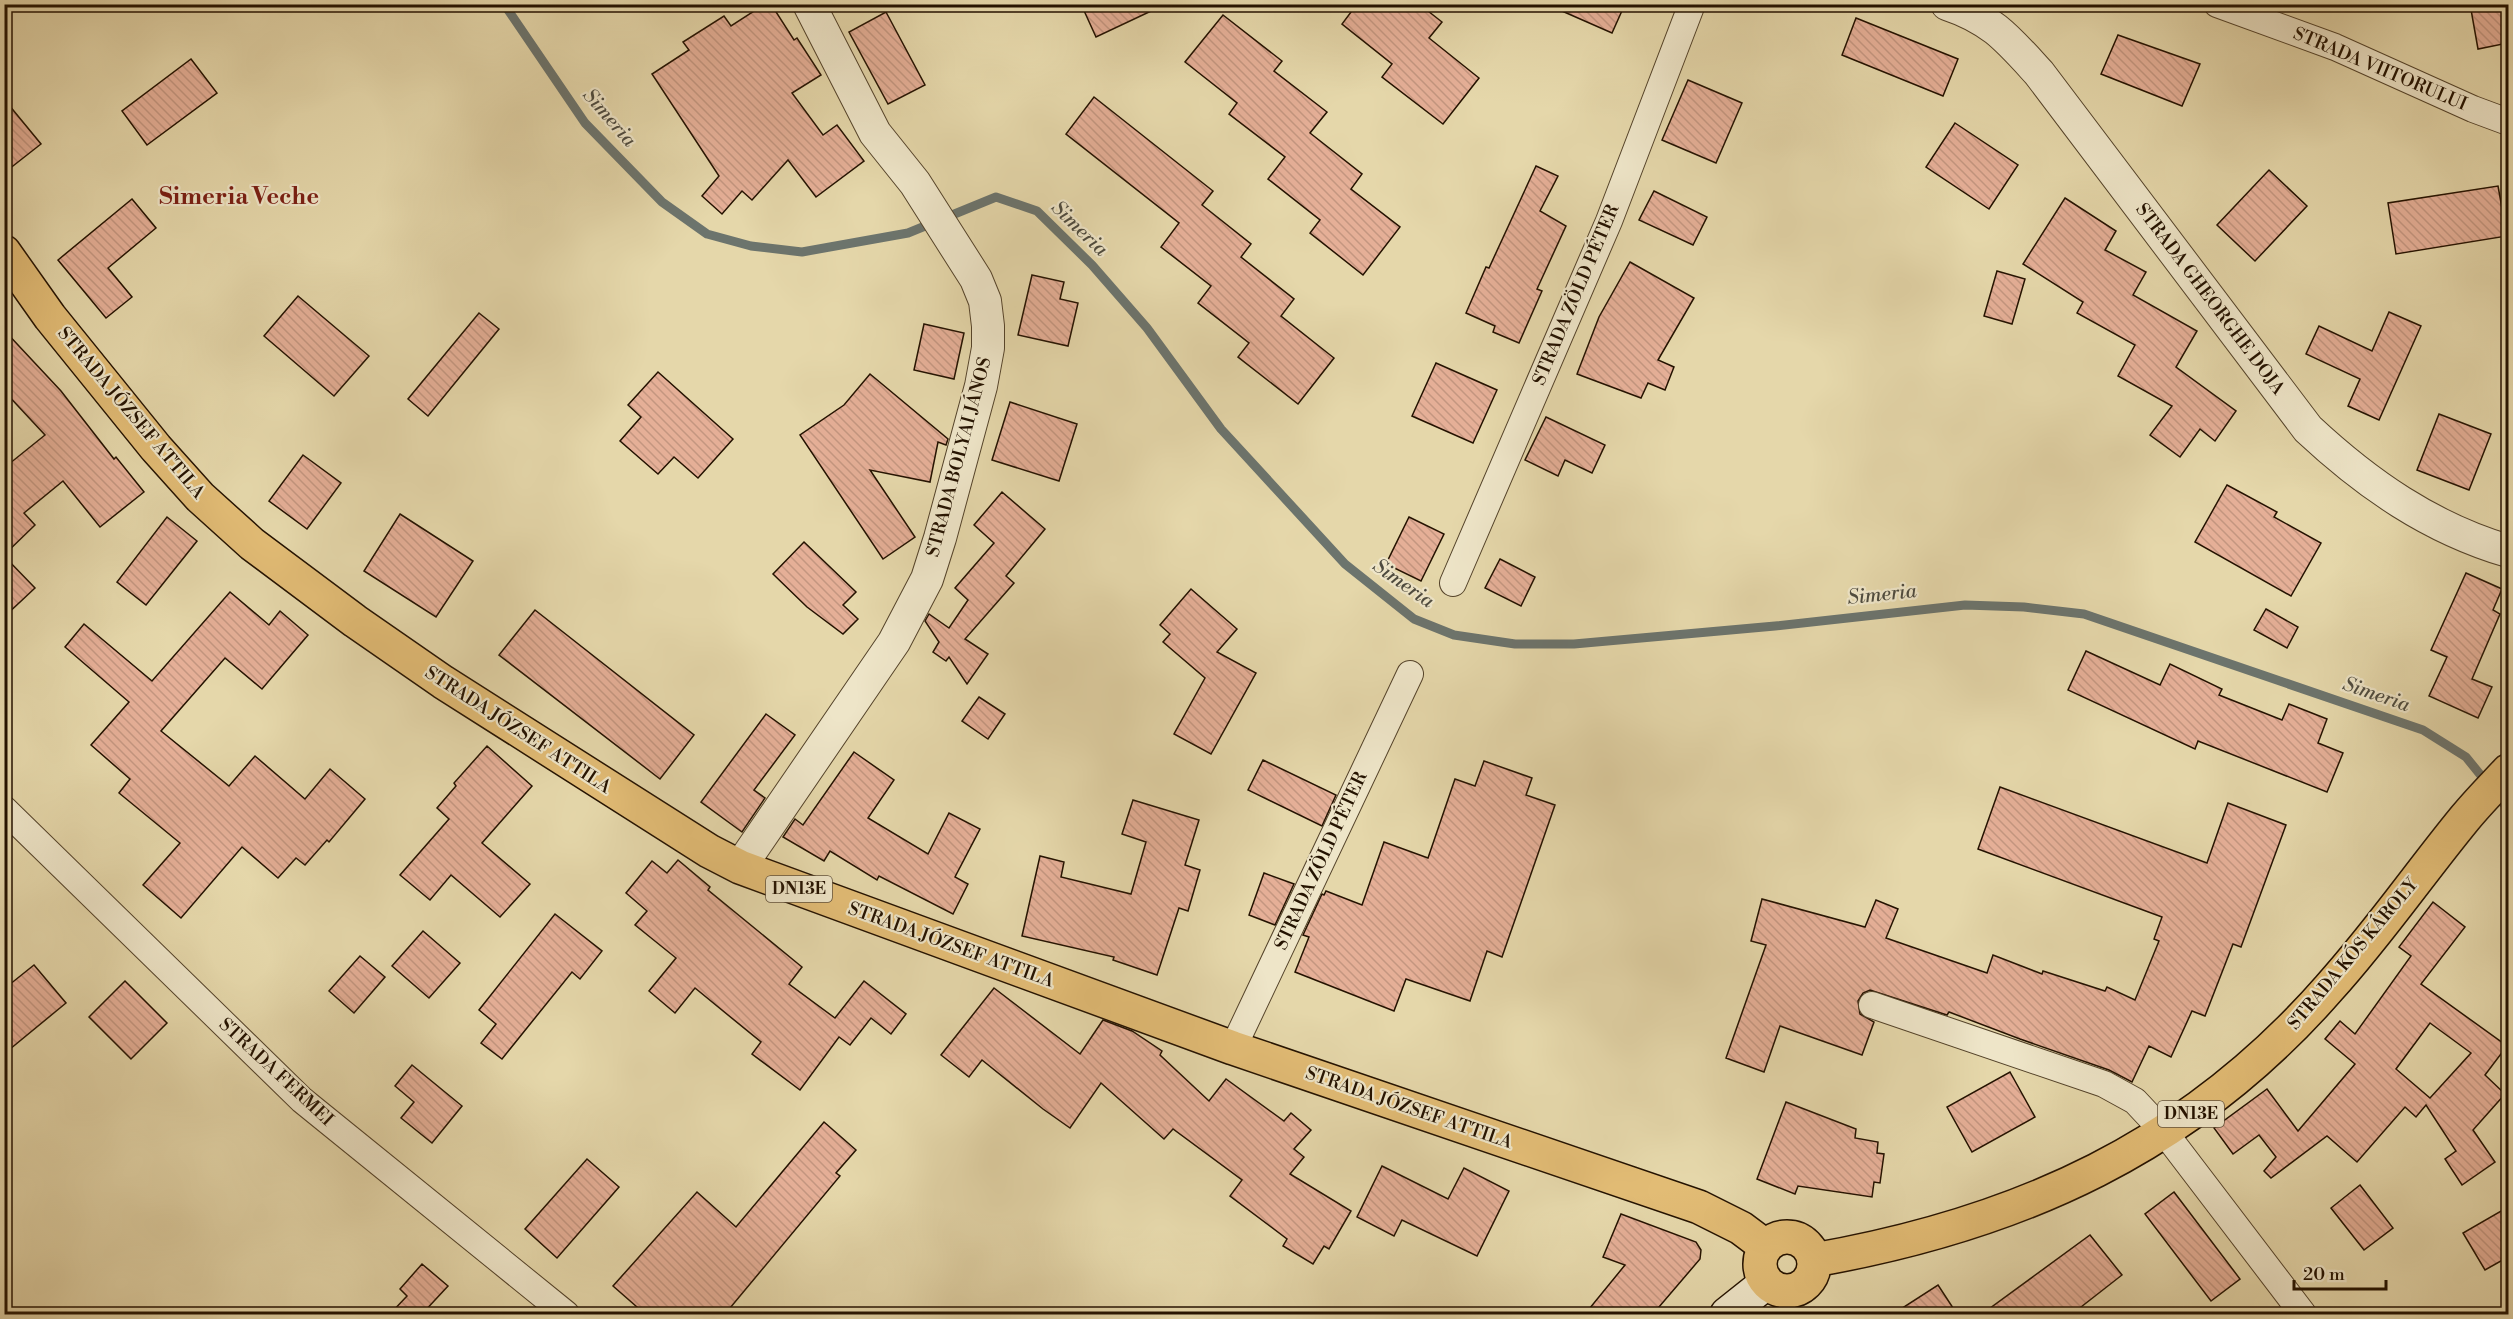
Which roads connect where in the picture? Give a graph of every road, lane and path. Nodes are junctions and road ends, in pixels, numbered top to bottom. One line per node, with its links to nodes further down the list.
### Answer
1 (809, 4): 13 (street, STRADA BOLYAI JÁNOS)
2 (1692, 4): 9 (street, STRADA ZÖLD PÉTER)
3 (1947, 4): 5 (street, STRADA GHEORGHE DOJA)
4 (2217, 4): 6 (street, STRADA VIITORULUI)
5 (1987, 11): 8 (street, STRADA GHEORGHE DOJA)
6 (2508, 122)
7 (4, 252): 13 (main road, STRADA JÓZSEF ATTILA / DN13E)
8 (2508, 551)
9 (1452, 583)
10 (1410, 674): 15 (street, STRADA ZÖLD PÉTER)
11 (2508, 771): 16 (main road, STRADA KÓS KÁROLY / DN13E)
12 (4, 809): 20 (street, STRADA FERMEI)
13 (740, 867): 15 (main road, STRADA JÓZSEF ATTILA / DN13E)
14 (1872, 1005): 16 (street)
15 (1233, 1048): 17 (main road, STRADA JÓZSEF ATTILA / DN13E)
16 (2165, 1133): 18 (main road, STRADA KÓS KÁROLY / DN13E); 22 (street)
17 (1766, 1246): 18 (main road); 19 (main road)
18 (1814, 1260): 19 (main road)
19 (1766, 1282): 21 (main road)
20 (566, 1314)
21 (1727, 1314)
22 (2303, 1314)

